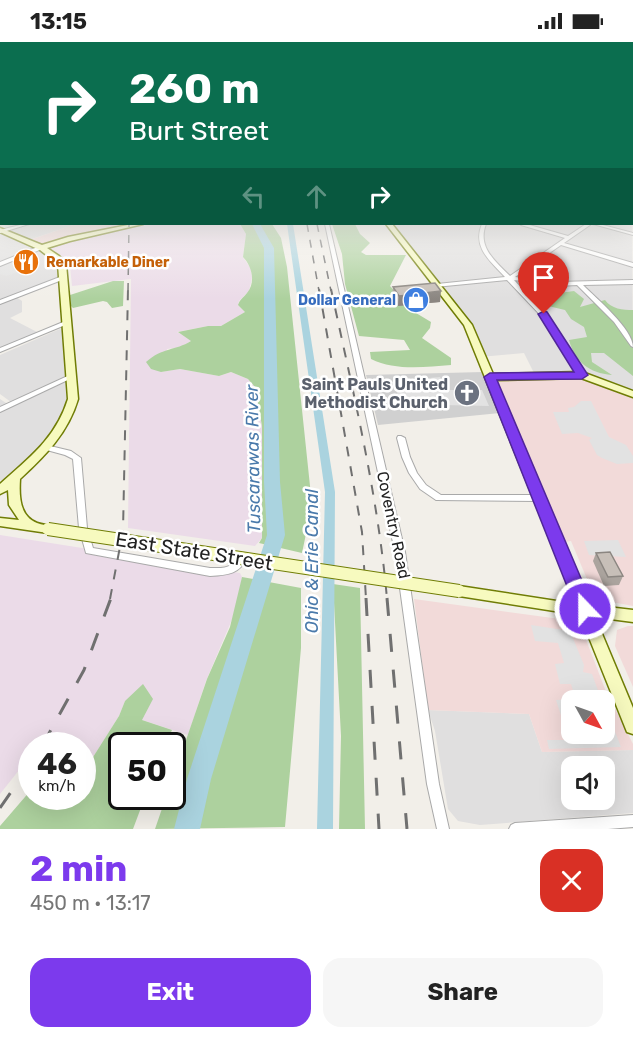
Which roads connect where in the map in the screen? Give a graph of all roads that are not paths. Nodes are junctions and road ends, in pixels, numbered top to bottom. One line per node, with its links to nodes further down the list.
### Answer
1 (21, 226): 9 (street)
2 (117, 226): 13 (main road)
3 (327, 226): 44 (street, Coventry Road)
4 (390, 226): 20 (main road)
5 (483, 226): 17 (street)
6 (528, 226): 11 (street)
7 (585, 226): 11 (street)
8 (602, 226): 10 (street)
9 (1, 231): 13 (main road)
10 (633, 234)
11 (568, 237): 12 (street)
12 (559, 243): 15 (street); 17 (street)
13 (40, 248): 14 (street); 16 (main road)
14 (0, 264)
15 (633, 265)
16 (65, 277): 21 (street); 22 (main road)
17 (510, 278): 19 (street); 20 (street); 25 (street)
18 (633, 282): 19 (street)
19 (578, 283): 23 (street)
20 (437, 286): 27 (main road)
21 (0, 302)
22 (68, 322): 24 (street); 26 (main road)
23 (633, 345)
24 (0, 350)
25 (582, 375): 27 (main road); 28 (main road)
26 (72, 376): 30 (street); 33 (main road)
27 (490, 377): 36 (main road)
28 (633, 393)
29 (0, 399): 30 (street)
30 (9, 406): 31 (street)
31 (0, 410)
32 (401, 438): 36 (street)
33 (46, 447): 34 (main road); 39 (street)
34 (14, 477): 35 (main road); 38 (main road)
35 (0, 490)
36 (540, 498): 40 (main road)
37 (0, 522): 38 (main road, East State Street)
38 (33, 527): 40 (main road, East State Street, bridge)
39 (245, 554)
40 (585, 609): 41 (main road, East State Street); 42 (main road)
41 (633, 616)
42 (633, 727)
43 (633, 821): 45 (street)
44 (443, 829)
45 (516, 829)

